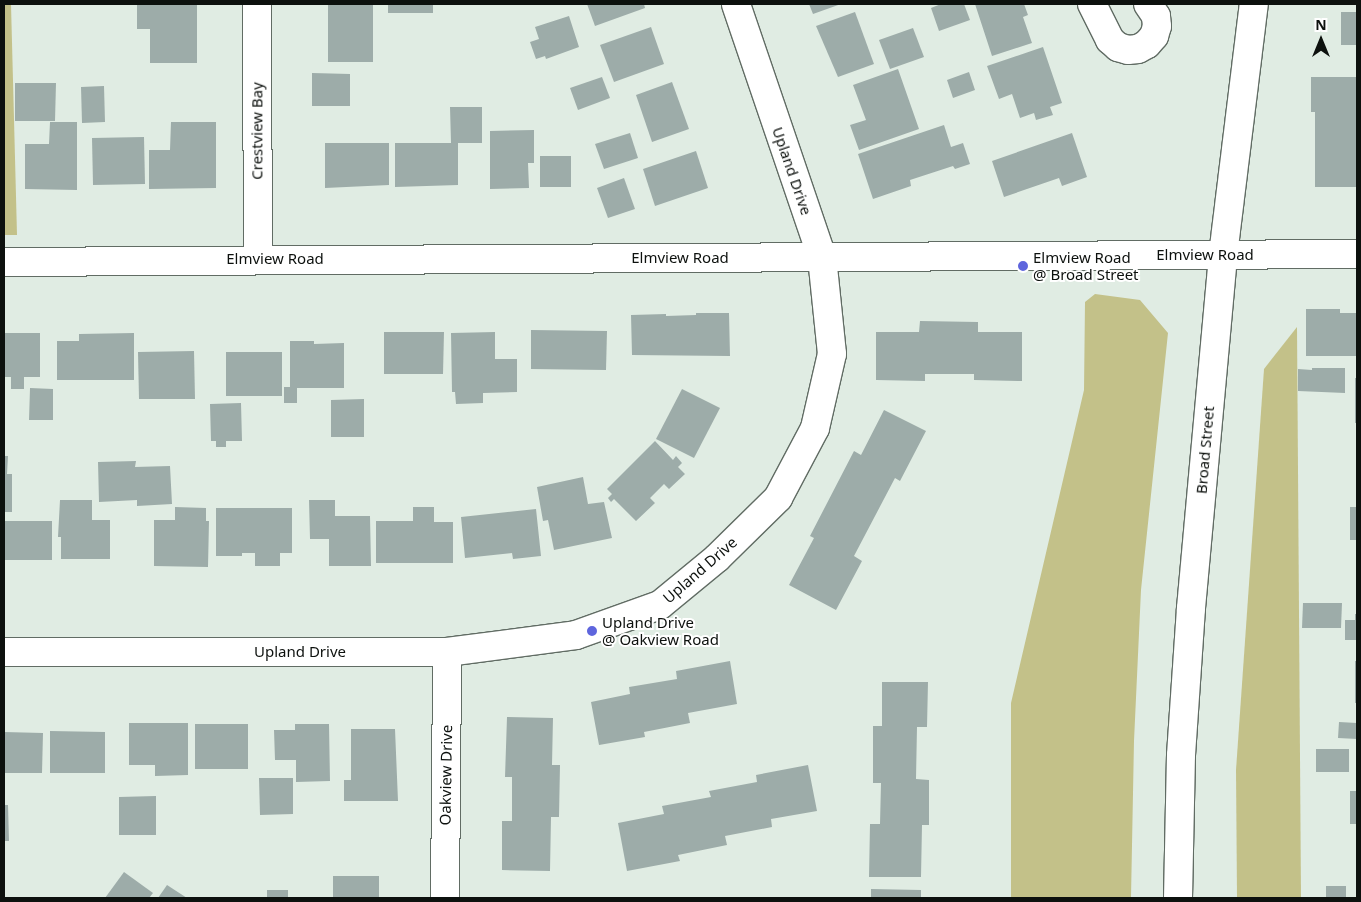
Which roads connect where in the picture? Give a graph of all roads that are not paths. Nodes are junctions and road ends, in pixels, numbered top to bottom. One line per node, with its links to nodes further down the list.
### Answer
1 (256, 4): 9 (street, Crestview Bay)
2 (736, 4): 8 (street, Upland Drive)
3 (1092, 4): 4 (street)
4 (1148, 4)
5 (1254, 4): 7 (street, Broad Street)
6 (1357, 254): 7 (street, Elmview Road)
7 (1223, 255): 8 (street, Elmview Road); 14 (street, Broad Street)
8 (822, 257): 9 (street, Elmview Road); 12 (street, Upland Drive)
9 (258, 259): 10 (street, Elmview Road)
10 (4, 262)
11 (4, 652): 12 (street, Upland Drive)
12 (447, 652): 13 (street, Oakview Drive)
13 (445, 898)
14 (1178, 898)

